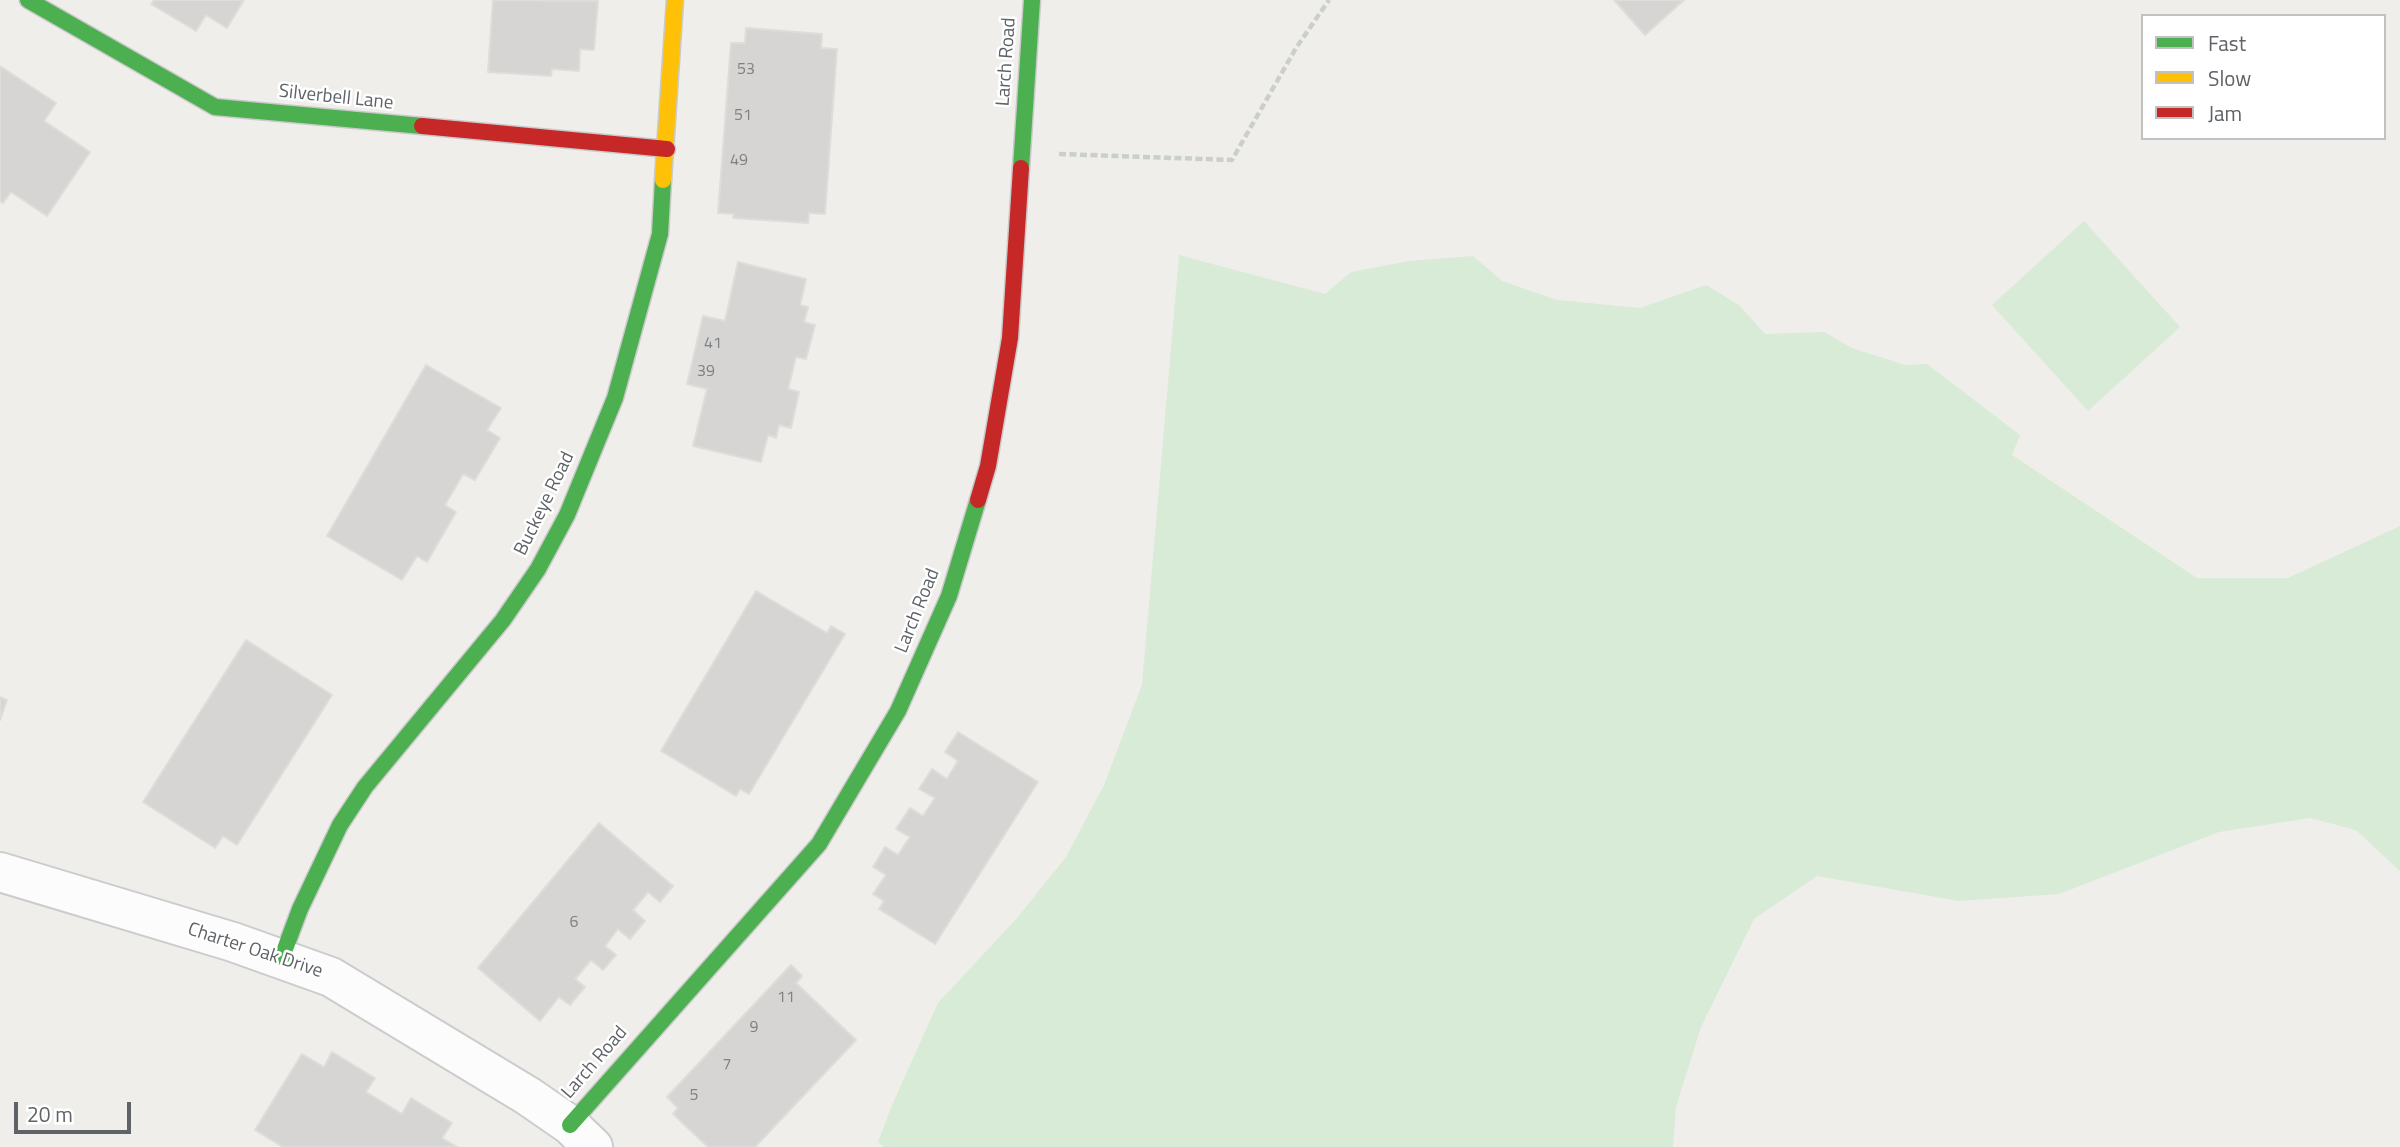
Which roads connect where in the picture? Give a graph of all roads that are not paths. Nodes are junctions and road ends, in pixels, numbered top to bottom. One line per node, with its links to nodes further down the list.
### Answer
1 (29, 0): 4 (street, Silverbell Lane)
2 (674, 0): 4 (street, Buckeye Road)
3 (1032, 0): 7 (street, Larch Road)
4 (667, 149): 6 (street, Buckeye Road)
5 (0, 872): 6 (street, Charter Oak Drive)
6 (282, 957): 7 (street, Charter Oak Drive)
7 (582, 1136)

